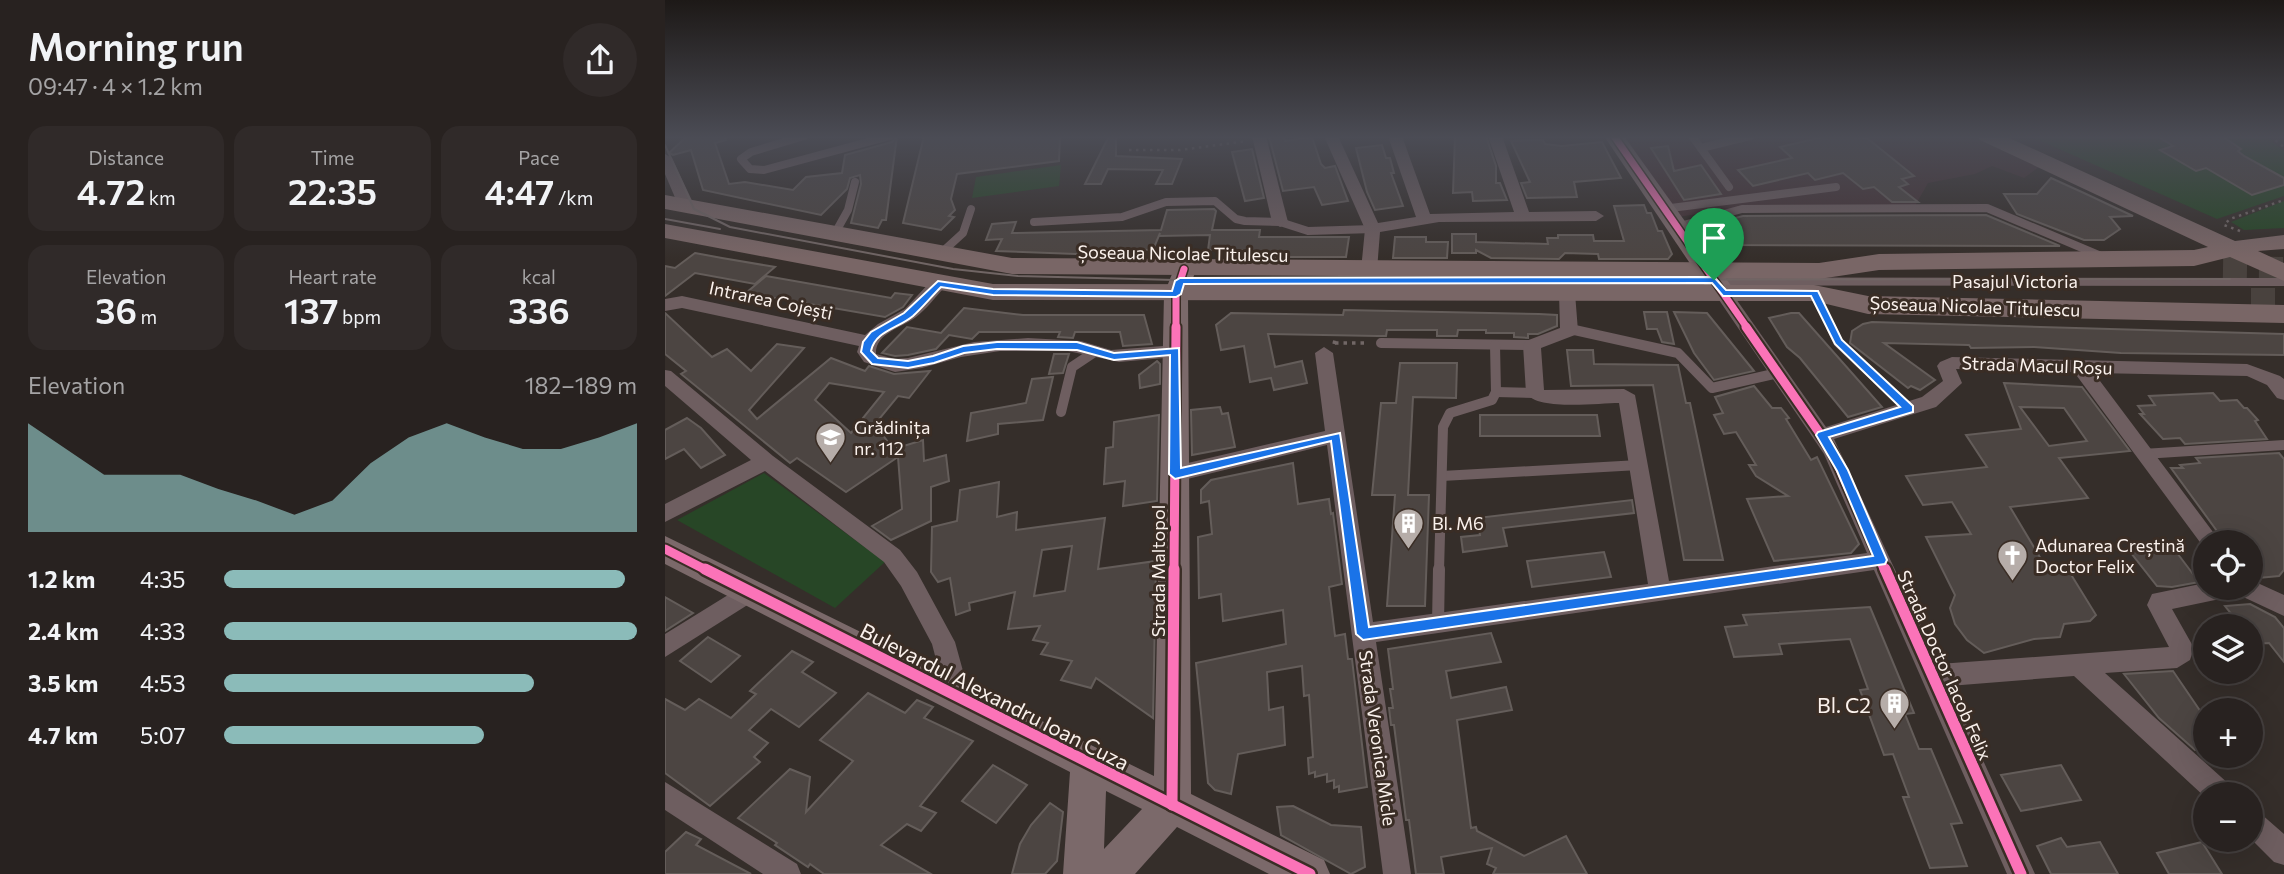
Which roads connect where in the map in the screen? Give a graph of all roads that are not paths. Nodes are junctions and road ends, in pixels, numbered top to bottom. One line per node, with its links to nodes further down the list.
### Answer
1 (669, 177): 13 (street, Șoseaua Nicolae Titulescu)
2 (1269, 177): 21 (street)
3 (1349, 177): 22 (street)
4 (1410, 177): 19 (street)
5 (1510, 177): 16 (street)
6 (1641, 177): 18 (street, Strada Doctor Iacob Felix)
7 (1722, 177): 11 (lane)
8 (2075, 177): 15 (main road)
9 (2093, 177): 26 (main road)
10 (855, 181): 24 (lane)
11 (1729, 187)
12 (1836, 187): 18 (lane)
13 (676, 205): 24 (main road, Șoseaua Nicolae Titulescu)
14 (971, 209): 27 (lane)
15 (2158, 215): 26 (main road); 29 (main road)
16 (1524, 216): 17 (street); 19 (street)
17 (1596, 216)
18 (1669, 218): 30 (lane); 36 (street, Strada Doctor Iacob Felix)
19 (1425, 220): 22 (street)
20 (1034, 222): 21 (lane)
21 (1280, 222): 22 (lane)
22 (1373, 229): 33 (street)
23 (665, 231): 39 (main road, Șoseaua Nicolae Titulescu)
24 (834, 235): 27 (main road, Șoseaua Nicolae Titulescu)
25 (2284, 242): 26 (main road)
26 (2237, 254): 28 (main road); 29 (main road, Șoseaua Nicolae Titulescu); 34 (main road); 37 (main road, Pasajul Victoria)
27 (940, 255): 31 (main road, Șoseaua Nicolae Titulescu)
28 (2284, 257)
29 (2148, 260): 30 (main road, Șoseaua Nicolae Titulescu)
30 (2112, 261): 37 (main road, Șoseaua Nicolae Titulescu)
31 (1101, 268): 32 (lane); 35 (main road, Șoseaua Nicolae Titulescu)
32 (1251, 269): 33 (main road, Șoseaua Nicolae Titulescu); 35 (main road, Șoseaua Nicolae Titulescu)
33 (1369, 270): 36 (main road, Șoseaua Nicolae Titulescu)
34 (2284, 273)
35 (1180, 281): 36 (lane, Șoseaua Nicolae Titulescu); 39 (main road, Șoseaua Nicolae Titulescu); 41 (main road, Șoseaua Nicolae Titulescu); 53 (street, Strada Maltopol)
36 (1715, 281): 37 (main road, Șoseaua Nicolae Titulescu); 40 (main road, Șoseaua Nicolae Titulescu); 41 (main road, Șoseaua Nicolae Titulescu); 45 (street, Strada Doctor Iacob Felix)
37 (1817, 282): 40 (main road, Șoseaua Nicolae Titulescu); 42 (main road, Pasajul Victoria); 44 (main road, Șoseaua Nicolae Titulescu); 60 (lane)
38 (2284, 282): 40 (lane, Pasajul Victoria)
39 (938, 284): 47 (street)
40 (1754, 287): 45 (street)
41 (1567, 293): 46 (street)
42 (2251, 300)
43 (665, 305): 47 (street, Intrarea Cojești)
44 (2284, 314)
45 (1744, 321): 55 (street, Strada Doctor Iacob Felix)
46 (1570, 329): 50 (street); 55 (lane)
47 (868, 342): 52 (street)
48 (1381, 343): 49 (lane)
49 (1495, 345): 50 (lane); 58 (lane)
50 (1532, 345): 59 (street)
51 (1330, 348): 63 (street, Strada Veronica Micle)
52 (1096, 351): 53 (street); 61 (lane)
53 (1175, 351): 68 (street, Strada Maltopol)
54 (2079, 366): 57 (street, Strada Macul Roșu); 60 (street, Strada Macul Roșu); 65 (street)
55 (1778, 373): 62 (street, Strada Doctor Iacob Felix)
56 (665, 376): 66 (street, Bulevardul Alexandru Ioan Cuza)
57 (2284, 392)
58 (1496, 393): 59 (lane); 69 (lane)
59 (1535, 393): 67 (street)
60 (1909, 409): 62 (street, Strada Macul Roșu)
61 (1061, 412)
62 (1822, 435): 73 (street, Strada Doctor Iacob Felix)
63 (1336, 436): 68 (street); 80 (street, Strada Veronica Micle)
64 (2284, 446): 65 (lane)
65 (2143, 454): 71 (street)
66 (766, 461): 70 (street); 84 (street, Bulevardul Alexandru Ioan Cuza)
67 (1639, 465): 69 (lane); 74 (street)
68 (1175, 474): 88 (street, Strada Maltopol)
69 (1441, 475): 79 (lane)
70 (665, 514)
71 (2200, 530)
72 (665, 549): 75 (street, Bulevardul Alexandru Ioan Cuza)
73 (1881, 560): 74 (street); 83 (street, Strada Doctor Iacob Felix)
74 (1660, 591): 79 (street)
75 (749, 592): 81 (street); 84 (street, Bulevardul Alexandru Ioan Cuza)
76 (2193, 595): 82 (street)
77 (2263, 596): 78 (street)
78 (2284, 606)
79 (1438, 623): 80 (street)
80 (1363, 634): 95 (street, Strada Veronica Micle)
81 (665, 647)
82 (2078, 664): 83 (street); 86 (street)
83 (1932, 676): 96 (street, Strada Doctor Iacob Felix)
84 (950, 693): 85 (street, Bulevardul Alexandru Ioan Cuza)
85 (1089, 763): 88 (street, Bulevardul Alexandru Ioan Cuza); 92 (street)
86 (2208, 782)
87 (665, 795): 91 (street)
88 (1172, 805): 93 (street); 94 (street, Bulevardul Alexandru Ioan Cuza)
89 (2263, 833): 90 (street)
90 (2284, 852)
91 (787, 874)
92 (1083, 874)
93 (1108, 874)
94 (1310, 874)
95 (1397, 874)
96 (2021, 874)

